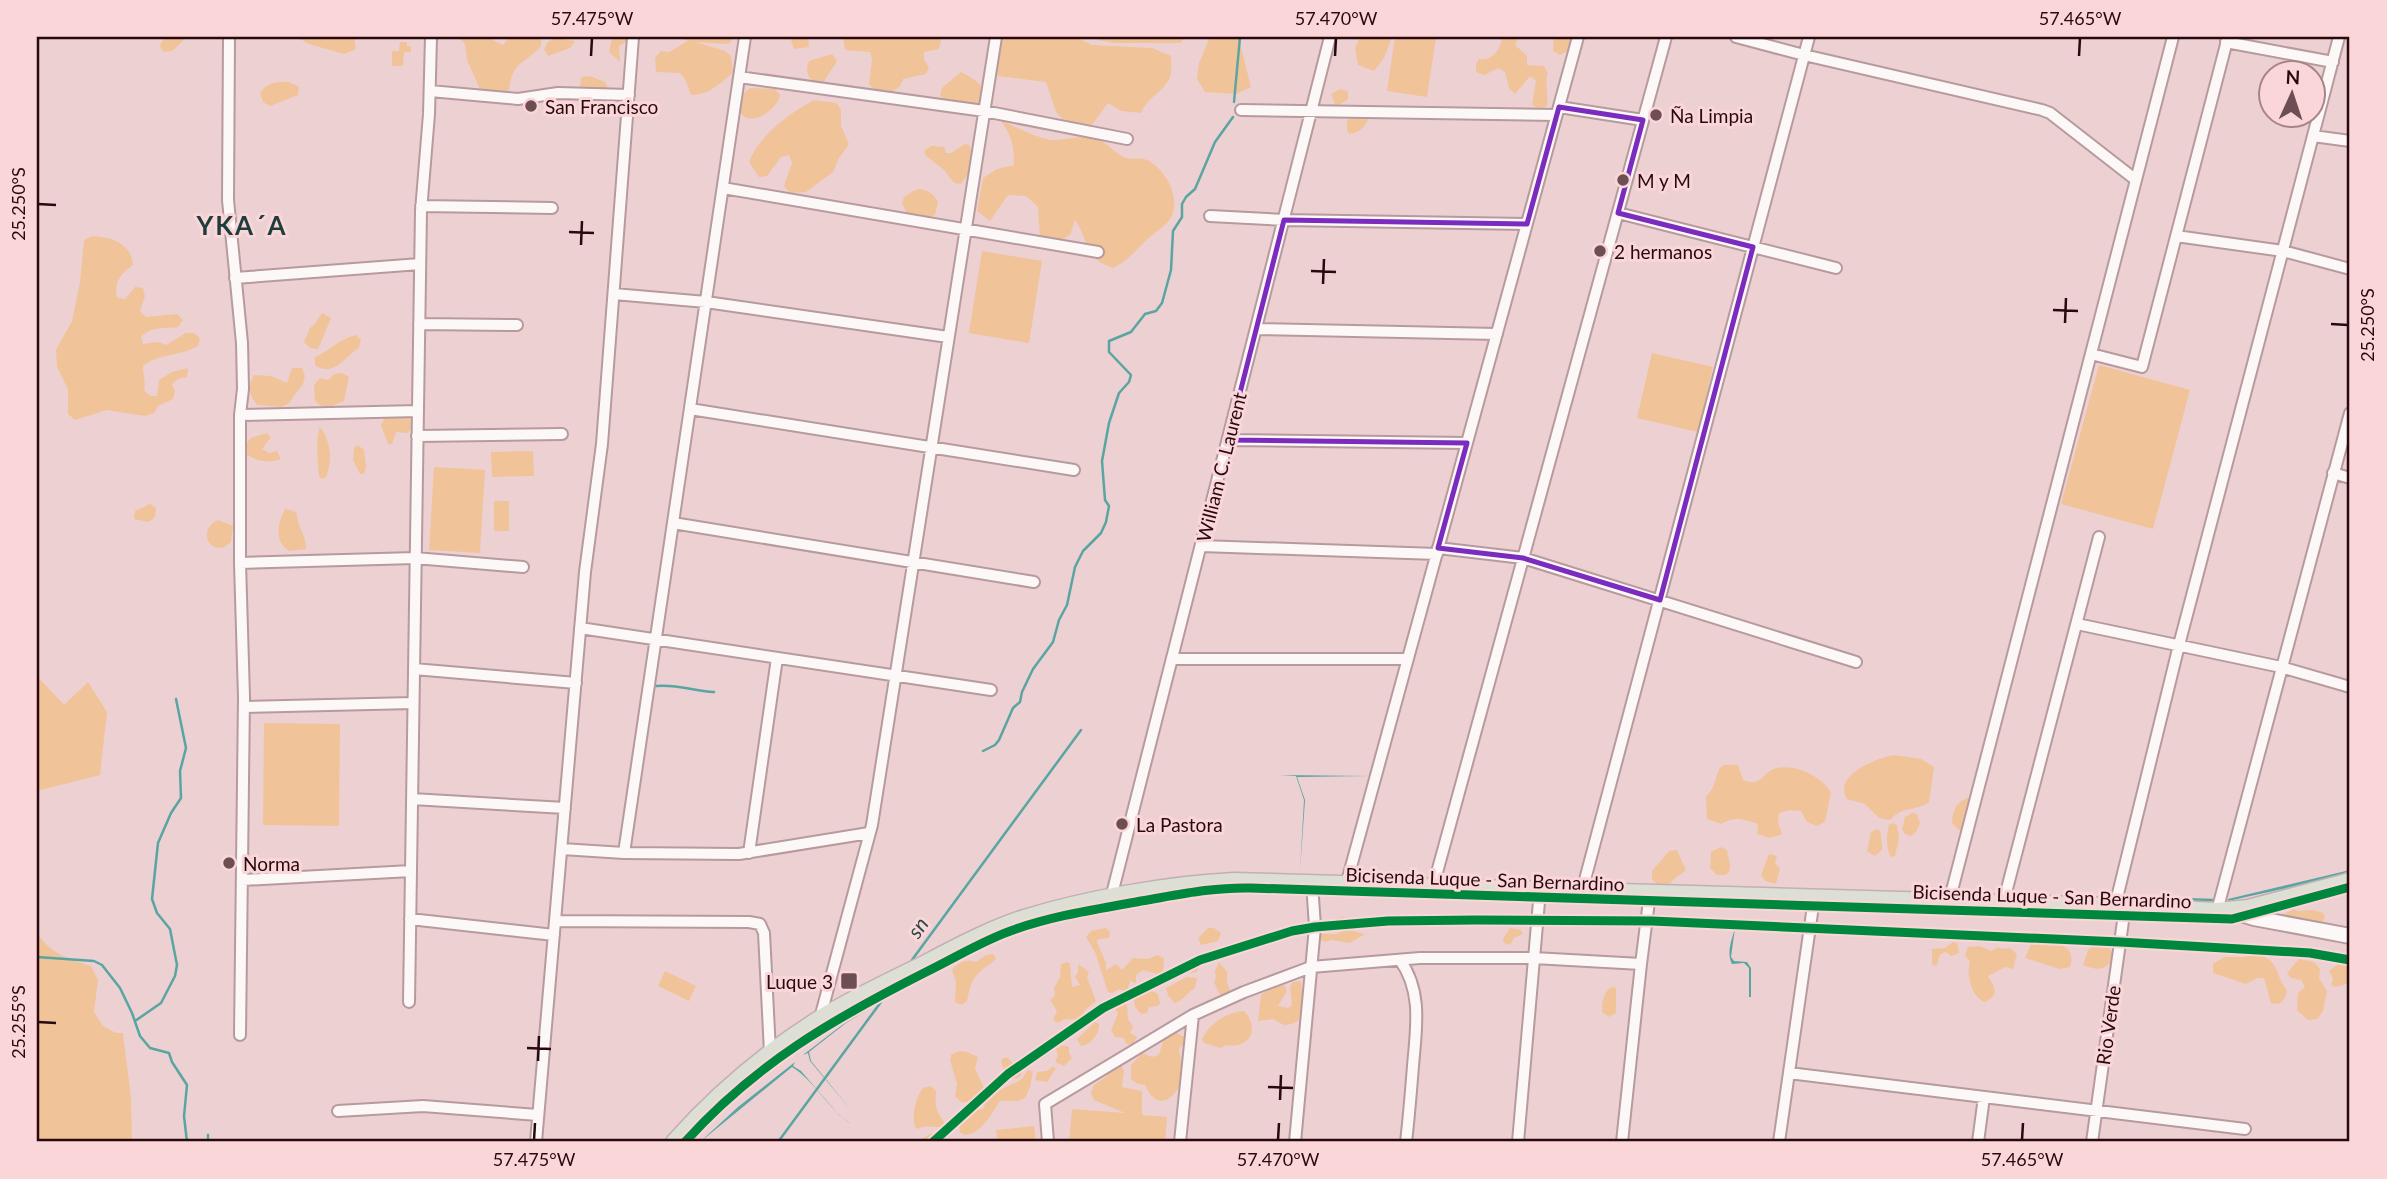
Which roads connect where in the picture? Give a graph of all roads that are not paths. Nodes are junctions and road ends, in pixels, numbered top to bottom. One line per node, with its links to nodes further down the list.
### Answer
1 (229, 37): 43 (street)
2 (432, 37): 17 (street)
3 (633, 37): 18 (street)
4 (745, 37): 16 (street)
5 (996, 37): 21 (street)
6 (1330, 37): 20 (street, William C. Laurent)
7 (1578, 37): 22 (street)
8 (1666, 37): 23 (street)
9 (1736, 37): 14 (street)
10 (1809, 37): 14 (street)
11 (2173, 37): 27 (street)
12 (2339, 37): 15 (street, Rio Verde)
13 (2227, 39): 15 (street); 36 (street)
14 (1804, 55): 27 (street); 37 (street)
15 (2333, 62): 24 (street, Rio Verde)
16 (739, 77): 21 (street); 28 (street)
17 (430, 91): 18 (street); 29 (street)
18 (629, 95): 44 (street)
19 (1241, 110): 20 (street)
20 (1311, 110): 22 (street); 33 (street, William C. Laurent)
21 (984, 111): 25 (street); 35 (street)
22 (1557, 111): 23 (street); 34 (street)
23 (1643, 120): 31 (street)
24 (2313, 136): 26 (street); 39 (street, Rio Verde)
25 (1127, 139)
26 (2350, 141)
27 (2136, 180): 51 (street)
28 (723, 188): 35 (street); 45 (street)
29 (421, 206): 30 (street); 40 (street)
30 (552, 208)
31 (1618, 213): 37 (street); 69 (street)
32 (1210, 216): 33 (street)
33 (1284, 220): 34 (street); 48 (street, William C. Laurent)
34 (1527, 224): 49 (street)
35 (965, 228): 38 (street); 50 (street)
36 (2176, 236): 39 (street); 51 (street)
37 (1753, 247): 41 (street); 74 (street)
38 (1098, 251)
39 (2283, 251): 42 (street); 78 (street, Rio Verde)
40 (420, 264): 43 (street); 46 (street)
41 (1836, 268)
42 (2350, 269)
43 (235, 278): 55 (street)
44 (614, 294): 45 (street); 76 (street)
45 (706, 302): 50 (street); 52 (street)
46 (419, 324): 47 (street); 53 (street)
47 (517, 325)
48 (1256, 330): 49 (street); 58 (street, William C. Laurent)
49 (1497, 334): 59 (street)
50 (948, 337): 60 (street)
51 (2091, 354): 108 (street)
52 (690, 409): 60 (street); 64 (street)
53 (418, 411): 55 (street); 57 (street)
54 (2350, 413): 62 (street)
55 (240, 415): 70 (street)
56 (562, 434): 57 (street)
57 (417, 436): 68 (street)
58 (1228, 440): 59 (street); 66 (street, William C. Laurent)
59 (1467, 443): 67 (street)
60 (931, 447): 61 (street); 71 (street)
61 (1074, 470)
62 (2333, 474): 63 (street); 83 (street)
63 (2350, 478)
64 (673, 523): 71 (street); 77 (street)
65 (2099, 537): 75 (street)
66 (1201, 546): 67 (street); 80 (street, William C. Laurent)
67 (1437, 551): 69 (street); 81 (street)
68 (415, 558): 70 (street); 72 (street); 84 (street)
69 (1523, 558): 74 (street); 102 (street)
70 (240, 563): 90 (street)
71 (913, 563): 73 (street); 85 (street)
72 (523, 567)
73 (1034, 582)
74 (1660, 600): 82 (street); 104 (street)
75 (2077, 624): 78 (street); 109 (street)
76 (580, 628): 77 (street); 86 (street)
77 (655, 639): 79 (street); 95 (street)
78 (2179, 645): 83 (street); 110 (street, Rio Verde)
79 (777, 658): 85 (street); 96 (street)
80 (1172, 659): 81 (street); 106 (street, William C. Laurent)
81 (1408, 659): 101 (street)
82 (1856, 662)
83 (2281, 667): 87 (street); 111 (street)
84 (414, 669): 86 (street); 89 (street)
85 (895, 676): 88 (street); 93 (street)
86 (576, 683): 92 (street)
87 (2350, 687)
88 (991, 690)
89 (413, 703): 90 (street); 91 (street)
90 (244, 707): 98 (street)
91 (412, 799): 92 (street); 97 (street)
92 (565, 808): 94 (street)
93 (870, 834): 96 (street); 122 (street)
94 (562, 849): 95 (street); 113 (street)
95 (624, 853): 96 (street)
96 (749, 853)
97 (411, 871): 98 (street); 112 (street)
98 (243, 880): 123 (street)
99 (2350, 881): 111 (main road)
100 (1312, 883): 101 (main road); 106 (main road); 119 (street)
101 (1346, 885): 102 (main road)
102 (1433, 887): 103 (main road)
103 (1540, 890): 104 (main road); 116 (street)
104 (1583, 891): 105 (main road)
105 (1650, 893): 107 (main road); 118 (street)
106 (1111, 898): 122 (main road)
107 (1814, 899): 108 (main road); 125 (street)
108 (1949, 902): 109 (main road)
109 (2003, 904): 110 (main road)
110 (2120, 906): 111 (main road); 128 (street, Rio Verde)
111 (2224, 911): 115 (main road)
112 (410, 919): 114 (street); 120 (street)
113 (555, 921): 114 (street); 124 (street)
114 (554, 935): 129 (street)
115 (2350, 936)
116 (1534, 958): 117 (street); 118 (street); 137 (street)
117 (1401, 960): 119 (street); 136 (street)
118 (1641, 964): 138 (street)
119 (1311, 967): 121 (street); 135 (street)
120 (409, 1002)
121 (1193, 1015): 133 (street); 134 (street)
122 (820, 1018): 124 (main road)
123 (240, 1035)
124 (770, 1052): 132 (main road)
125 (1789, 1073): 126 (street); 139 (street)
126 (1984, 1097): 128 (street); 140 (street)
127 (338, 1111): 129 (street)
128 (2096, 1111): 130 (street); 141 (street, Rio Verde)
129 (538, 1115): 131 (street)
130 (2245, 1129)
131 (536, 1142)
132 (674, 1142)
133 (1048, 1142)
134 (1180, 1142)
135 (1295, 1142)
136 (1406, 1142)
137 (1518, 1142)
138 (1622, 1142)
139 (1779, 1142)
140 (1978, 1142)
141 (2092, 1142)

